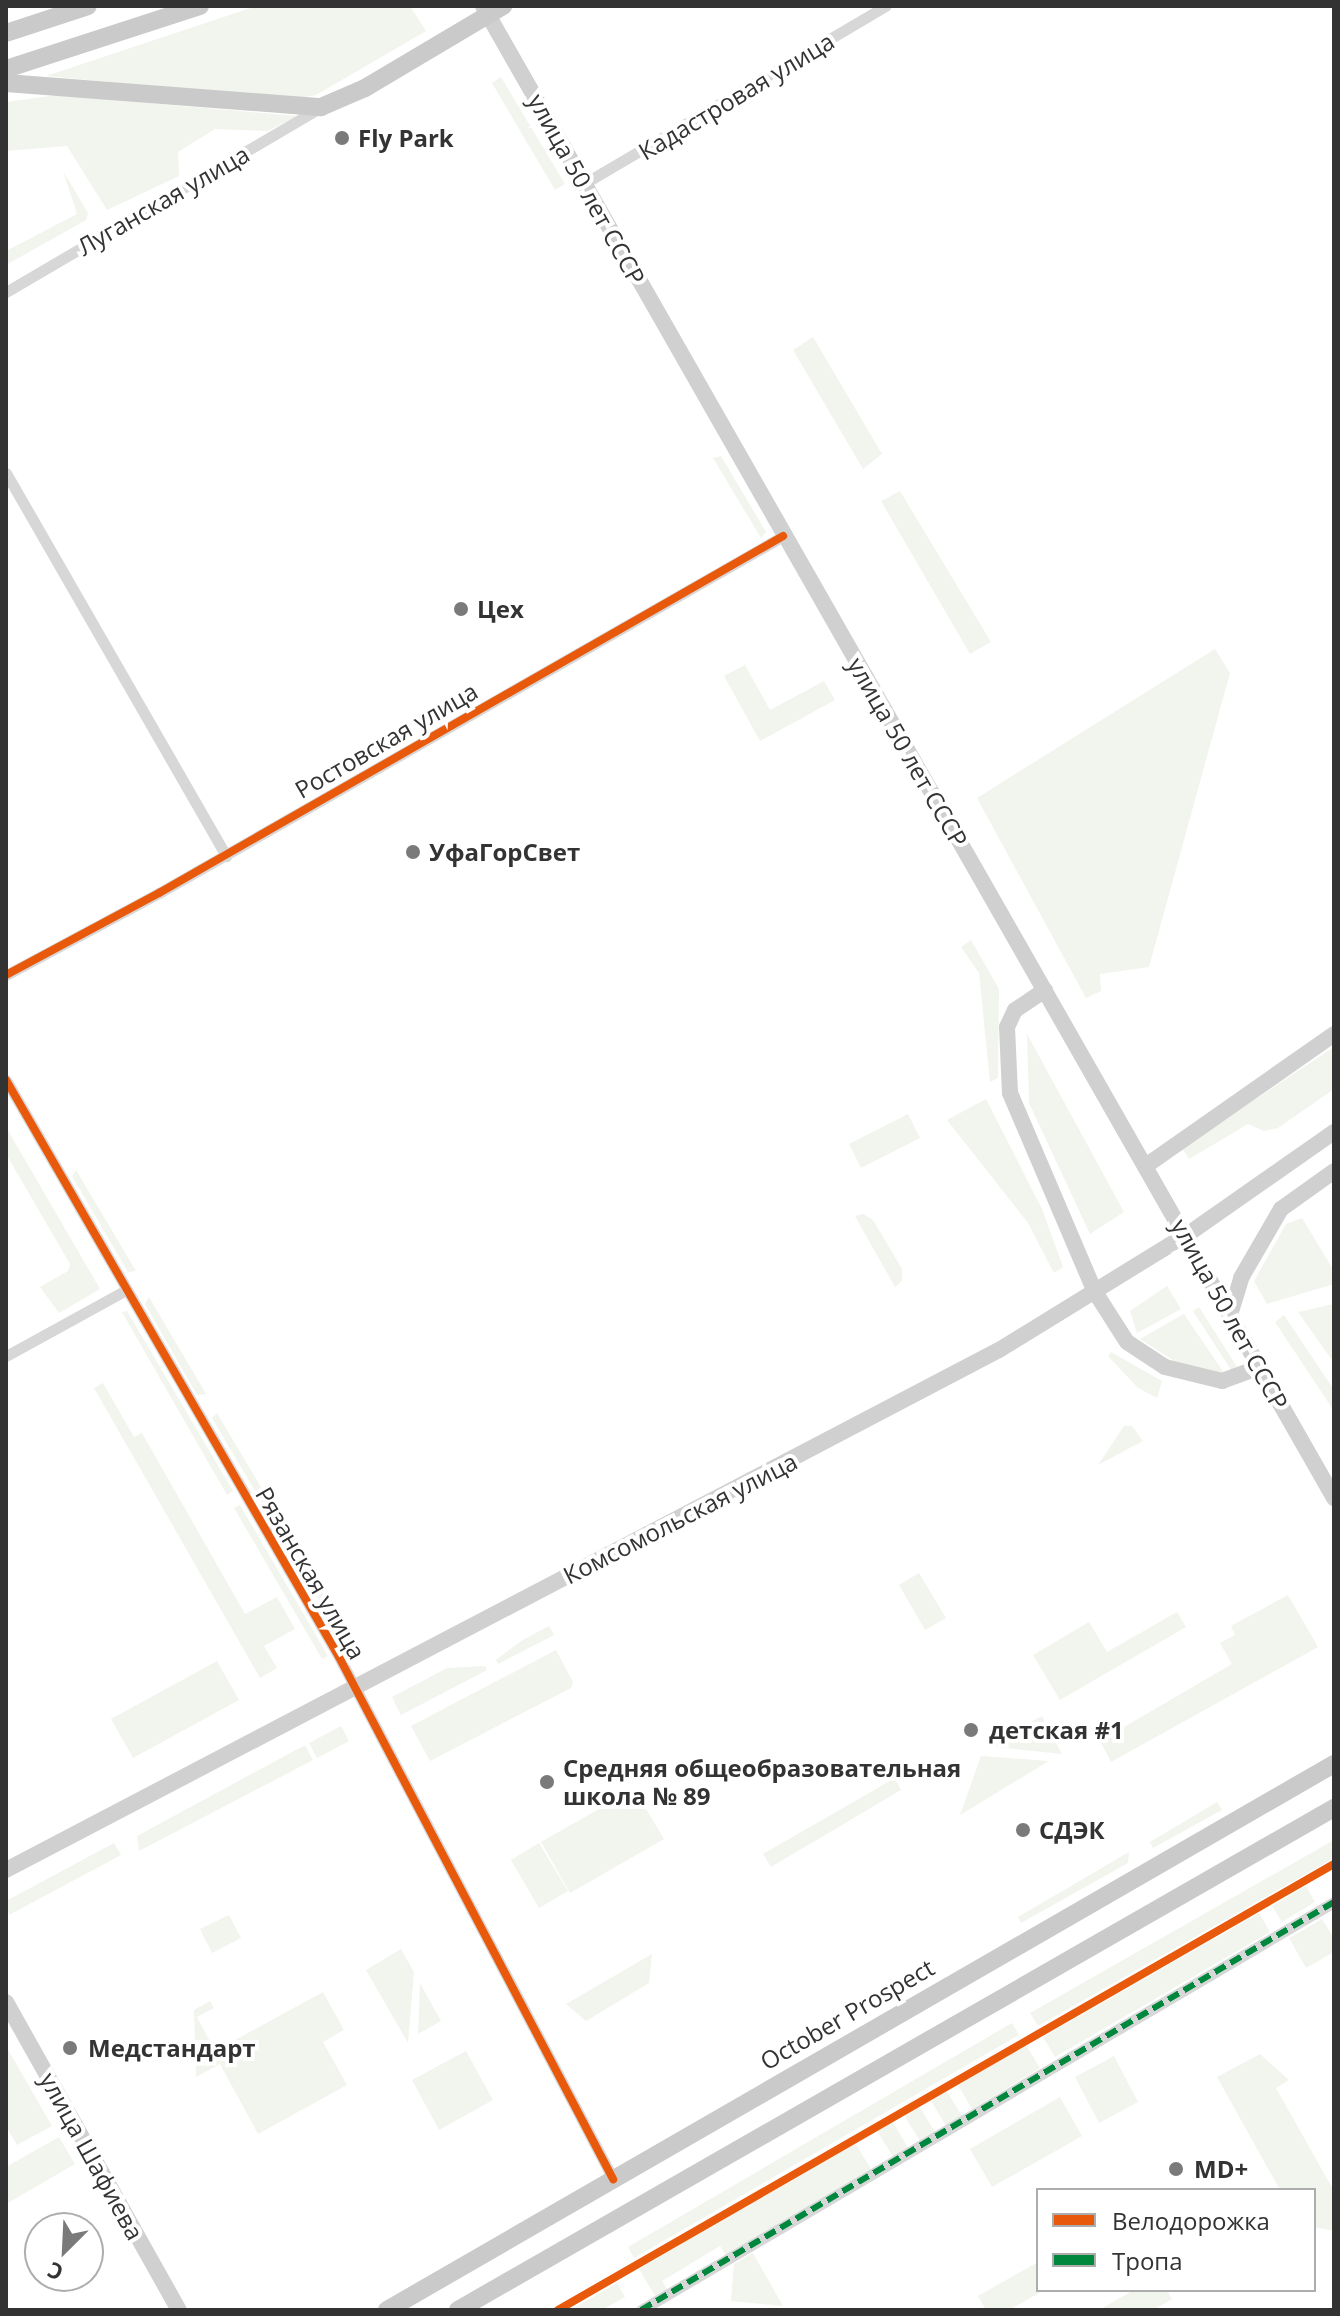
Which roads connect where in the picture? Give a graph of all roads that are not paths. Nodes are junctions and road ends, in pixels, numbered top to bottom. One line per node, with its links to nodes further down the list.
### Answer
1 (88, 6): 5 (main road)
2 (200, 6): 6 (main road)
3 (886, 6): 9 (street, Кадастровая улица)
4 (491, 9): 8 (main road); 9 (main road, улица 50 лет СССР)
5 (6, 33)
6 (6, 69)
7 (6, 83): 8 (main road)
8 (321, 107): 10 (street, Луганская улица)
9 (585, 183): 12 (main road, улица 50 лет СССР)
10 (6, 292)
11 (6, 473): 13 (street)
12 (783, 536): 13 (street, Ростовская улица); 15 (main road, улица 50 лет СССР)
13 (226, 856): 14 (street, Ростовская улица)
14 (6, 975)
15 (1045, 990): 19 (main road, улица 50 лет СССР); 22 (main road)
16 (1334, 1034): 19 (main road)
17 (6, 1080): 21 (street, Рязанская улица)
18 (1334, 1132): 22 (main road, Комсомольская улица)
19 (1147, 1165): 23 (main road, улица 50 лет СССР)
20 (1334, 1171): 23 (main road)
21 (126, 1290): 24 (street); 27 (street, Рязанская улица)
22 (1095, 1292): 25 (main road); 27 (main road, Комсомольская улица)
23 (1230, 1315): 25 (main road, улица 50 лет СССР)
24 (6, 1356)
25 (1260, 1367): 26 (main road, улица 50 лет СССР)
26 (1334, 1498)
27 (353, 1688): 30 (main road, Комсомольская улица); 33 (street, Рязанская улица)
28 (1334, 1764): 33 (main road, October Prospect)
29 (1334, 1808): 36 (main road)
30 (6, 1870)
31 (1334, 1902): 37 (street)
32 (6, 2002): 34 (main road, улица Шафиева)
33 (613, 2179): 35 (main road, October Prospect)
34 (179, 2310)
35 (387, 2310)
36 (458, 2310)
37 (641, 2310)

